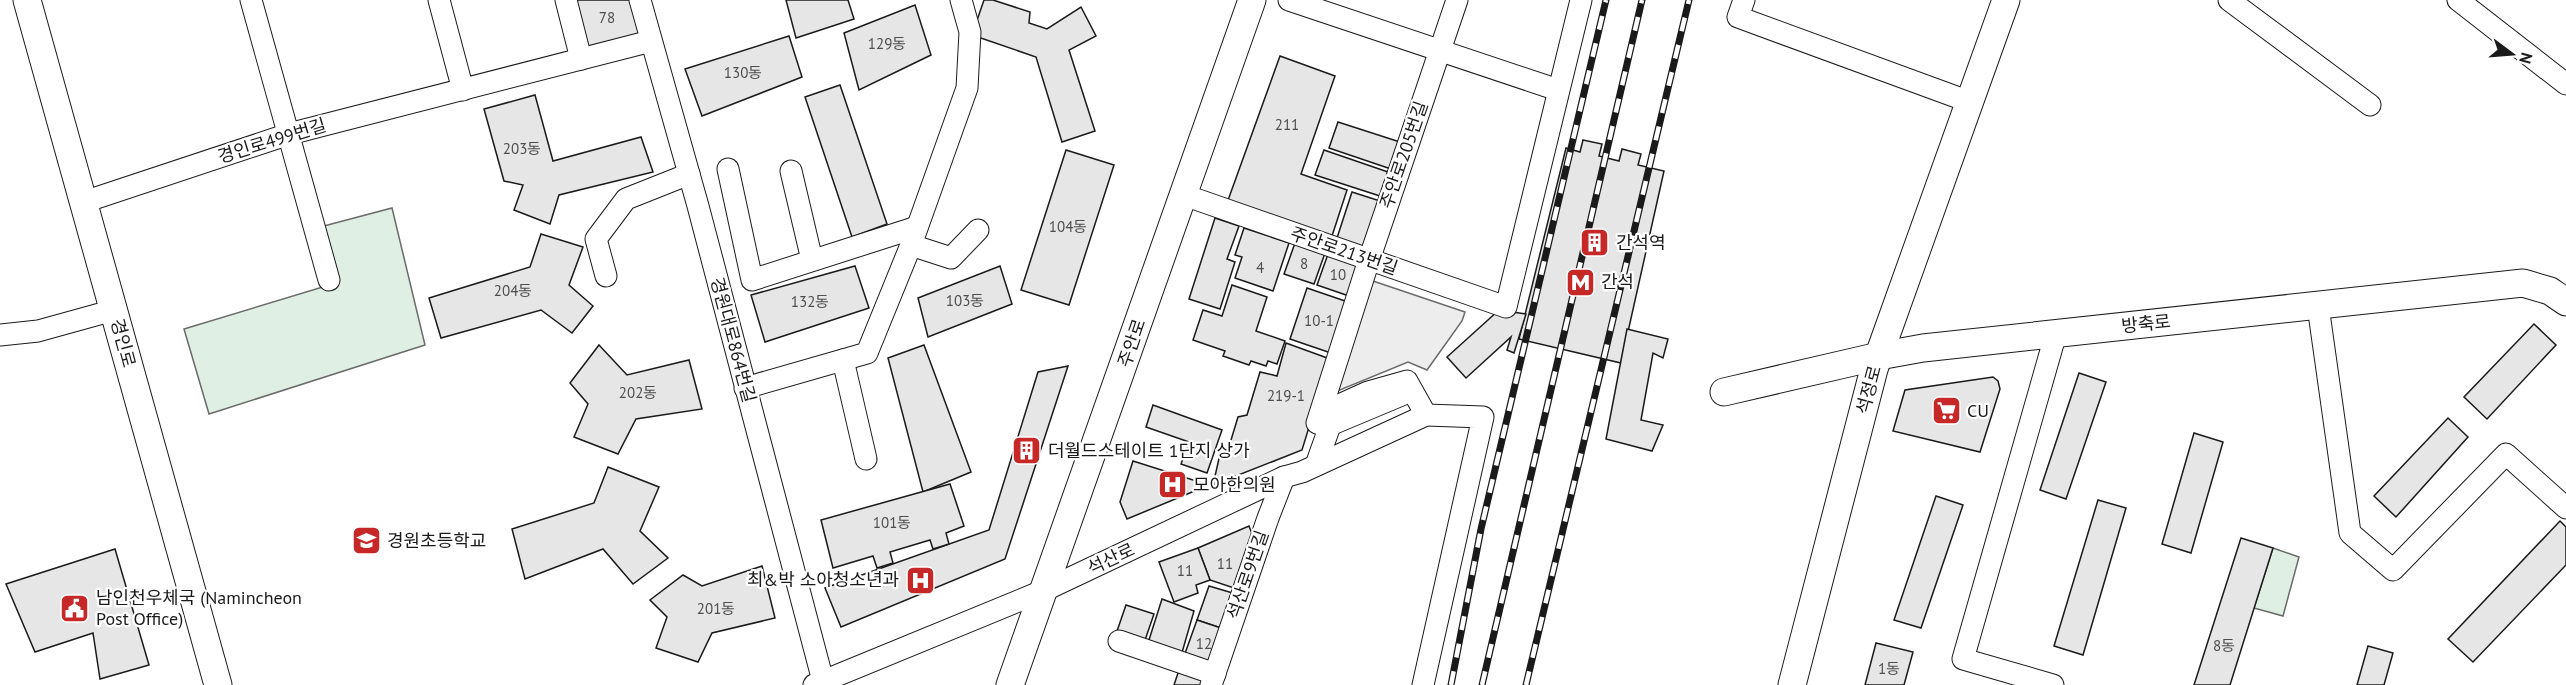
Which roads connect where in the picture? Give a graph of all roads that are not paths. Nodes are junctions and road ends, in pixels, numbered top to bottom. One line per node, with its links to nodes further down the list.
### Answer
1 (27, 0): 28 (main road, 경인로)
2 (251, 0): 23 (street)
3 (439, 0): 19 (street)
4 (566, 0): 17 (street)
5 (640, 0): 15 (street, 경원대로864번길)
6 (961, 0): 30 (street)
7 (1252, 0): 27 (main road, 주안로)
8 (1289, 0): 16 (street)
9 (1457, 0): 16 (street, 주안로205번길)
10 (1581, 0): 20 (street)
11 (2006, 0): 21 (main road, 석정로)
12 (2457, 0): 18 (street)
13 (2233, 3): 22 (street)
14 (1741, 9): 21 (street)
15 (651, 41): 17 (street, 경인로499번길); 26 (street, 경원대로864번길)
16 (1440, 50): 20 (street); 32 (street, 주안로205번길)
17 (581, 59): 19 (street, 경인로499번길)
18 (2566, 84)
19 (463, 90): 23 (street, 경인로499번길)
20 (1558, 90): 32 (street, 주안로213번길)
21 (1970, 102): 40 (main road, 석정로)
22 (2370, 105)
23 (289, 134): 28 (street, 경인로499번길); 34 (street)
24 (728, 169): 31 (street)
25 (791, 171): 31 (street)
26 (689, 174): 33 (street); 42 (street, 경원대로864번길)
27 (1184, 195): 32 (street, 주안로213번길); 48 (main road, 주안로)
28 (84, 202): 37 (main road, 경인로)
29 (978, 231): 30 (street)
30 (914, 236): 31 (street); 41 (street)
31 (812, 260)
32 (1369, 260): 46 (street, 주안로205번길)
33 (606, 276)
34 (329, 280)
35 (2566, 302): 36 (main road, 방축로)
36 (2318, 306): 38 (main road, 방축로); 47 (street)
37 (114, 310): 39 (street); 52 (main road, 경인로)
38 (2056, 333): 40 (main road, 방축로); 56 (street)
39 (0, 335)
40 (1879, 356): 43 (main road, 방축로); 55 (main road, 석정로)
41 (843, 360): 42 (street); 45 (street)
42 (745, 388): 51 (street, 경원대로864번길)
43 (1724, 392)
44 (1426, 415): 46 (street, 석산로); 46 (street); 54 (street)
45 (866, 459)
46 (1301, 471): 48 (street, 석산로); 50 (street, 석산로9번길)
47 (2566, 508)
48 (1045, 590): 51 (street, 석산로); 53 (main road, 주안로)
49 (1119, 641): 50 (street, 석산로9번길)
50 (1213, 680)
51 (818, 683)
52 (218, 685)
53 (1010, 685)
54 (1423, 685)
55 (1792, 685)
56 (2053, 685)

